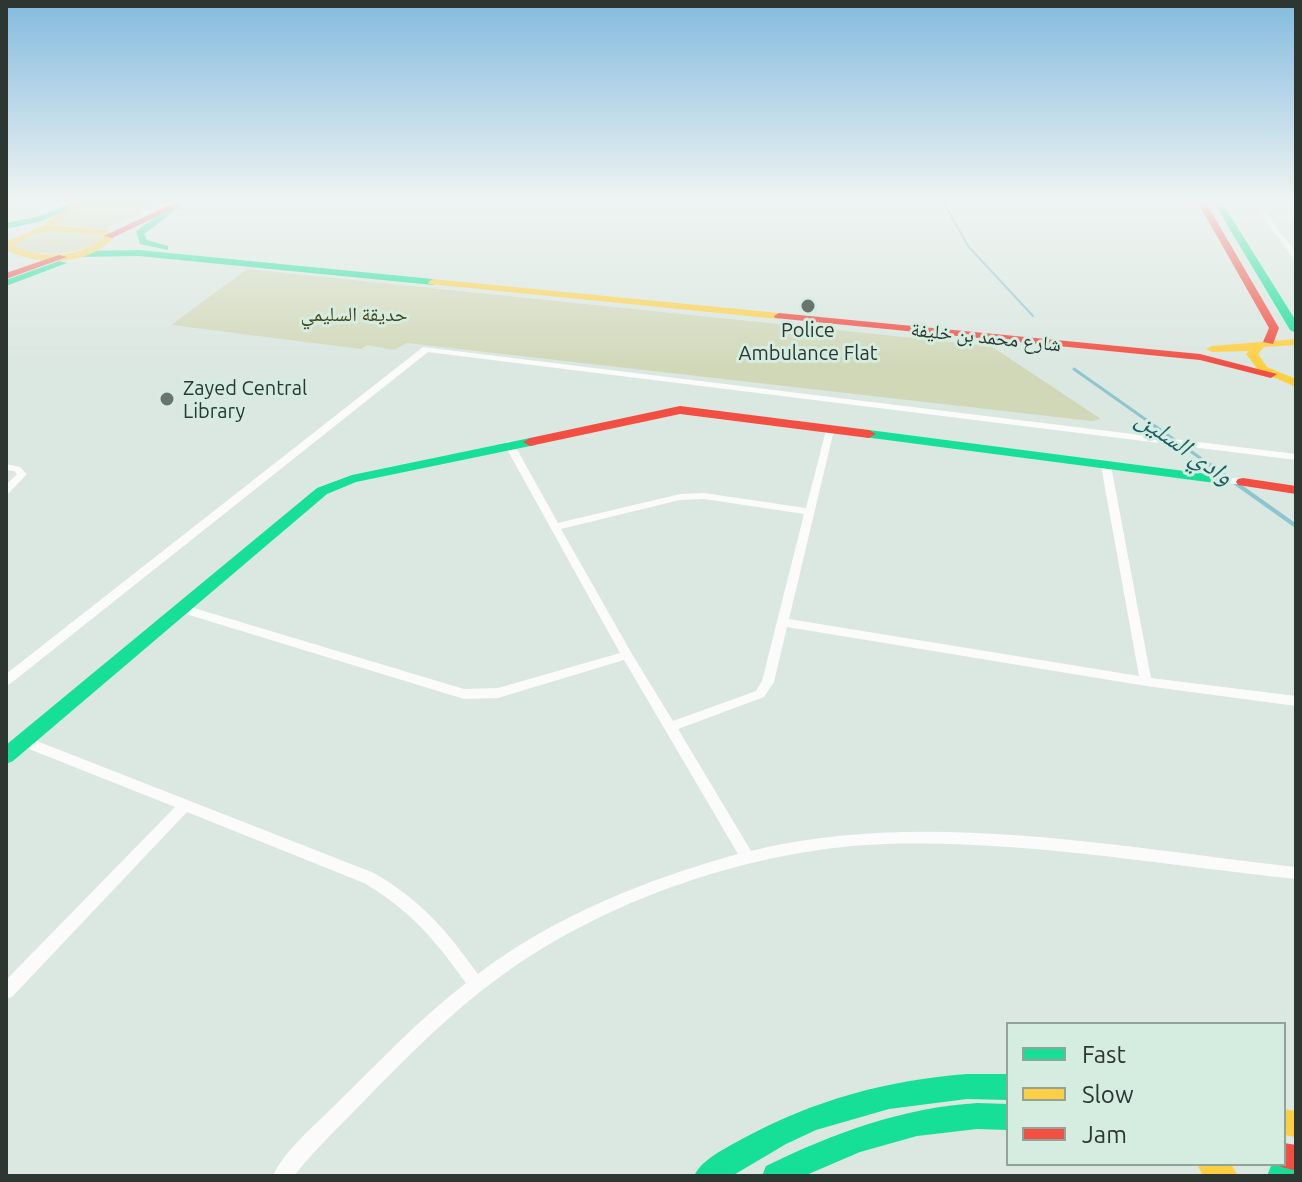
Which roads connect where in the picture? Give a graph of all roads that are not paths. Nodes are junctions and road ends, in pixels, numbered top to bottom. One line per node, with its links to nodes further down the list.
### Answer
1 (66, 256): 7 (main road)
2 (125, 256): 8 (main road)
3 (212, 256): 12 (main road, شارع محمد بن خليفة)
4 (215, 256): 11 (main road, شارع محمد بن خليفة)
5 (1233, 256): 11 (main road)
6 (1251, 256): 9 (main road)
7 (6, 276)
8 (6, 283)
9 (1296, 330)
10 (1296, 342): 11 (main road, شارع محمد بن خليفة)
11 (1262, 344): 12 (main road)
12 (1271, 374): 13 (main road, شارع محمد بن خليفة)
13 (1296, 383)
14 (830, 430): 15 (main road); 17 (main road); 23 (street)
15 (509, 444): 24 (street); 25 (main road)
16 (1296, 457): 28 (street)
17 (1106, 466): 19 (main road); 29 (street)
18 (6, 467): 22 (street)
19 (1215, 479): 20 (street)
20 (1243, 482): 21 (main road)
21 (1296, 490)
22 (6, 491)
23 (811, 512): 24 (street); 26 (street)
24 (556, 527): 27 (street)
25 (180, 608): 27 (street); 32 (main road)
26 (782, 622): 29 (street); 31 (street)
27 (627, 655): 31 (street)
28 (6, 681)
29 (1146, 682): 30 (street)
30 (1296, 701)
31 (670, 727): 35 (street)
32 (24, 741): 33 (main road); 34 (street)
33 (6, 756)
34 (186, 804): 37 (street); 38 (street)
35 (747, 857): 36 (street); 37 (street)
36 (1296, 874)
37 (477, 985): 42 (street)
38 (6, 991)
39 (1006, 1087): 43 (main road)
40 (1006, 1117): 44 (main road)
41 (1296, 1168): 45 (main road)
42 (282, 1176)
43 (708, 1176)
44 (776, 1176)
45 (1281, 1176)

